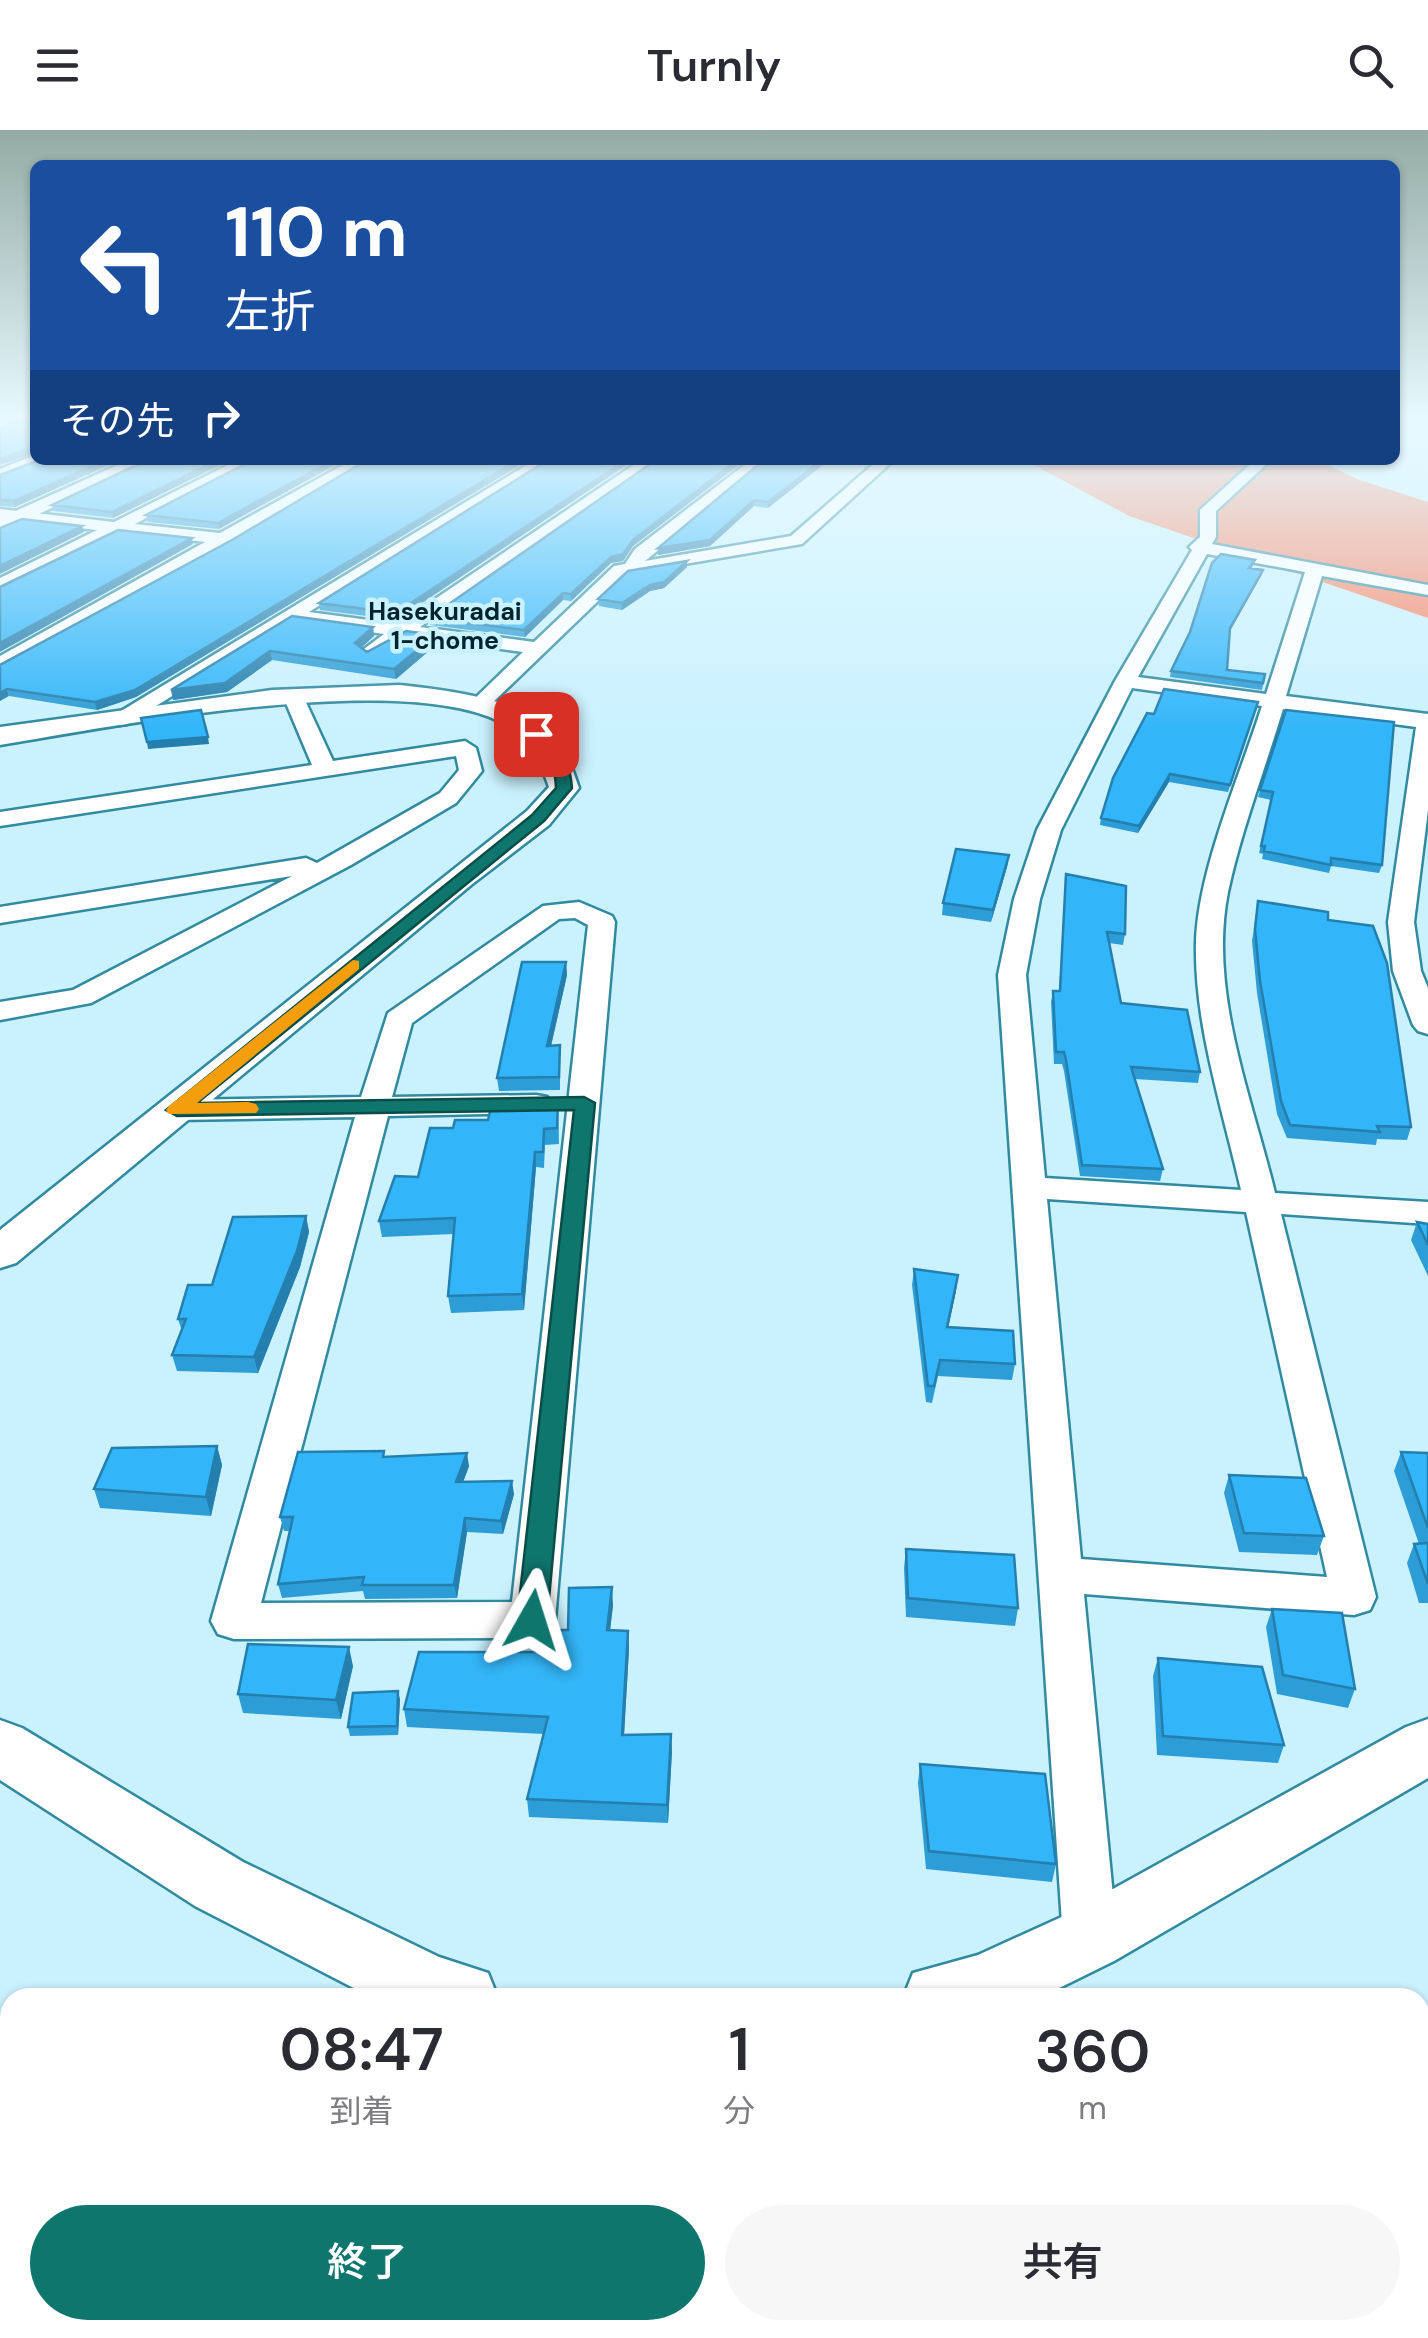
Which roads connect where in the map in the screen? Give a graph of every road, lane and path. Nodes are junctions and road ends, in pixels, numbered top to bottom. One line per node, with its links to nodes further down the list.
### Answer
1 (69, 522): 9 (street)
2 (126, 522): 9 (street)
3 (255, 522): 10 (street)
4 (443, 522): 16 (street)
5 (559, 522): 17 (street)
6 (681, 522): 12 (street)
7 (817, 522): 12 (street)
8 (1208, 522): 11 (street)
9 (114, 528): 10 (street); 14 (street)
10 (225, 539): 20 (street)
11 (1198, 547): 13 (street); 21 (street)
12 (634, 565): 18 (street)
13 (1315, 570): 15 (street); 23 (street)
14 (0, 585)
15 (1428, 590)
16 (289, 615): 17 (street); 25 (street)
17 (398, 630): 18 (street); 19 (street)
18 (535, 648): 24 (street)
19 (370, 652)
20 (0, 664)
21 (1125, 680): 23 (street); 37 (street)
22 (293, 696): 24 (street); 25 (street); 28 (street)
23 (1272, 700): 26 (street); 38 (street)
24 (480, 704): 36 (street)
25 (118, 719): 27 (street)
26 (1428, 721): 33 (street)
27 (0, 736)
28 (325, 769): 29 (street); 30 (street)
29 (0, 820)
30 (342, 860): 31 (street); 32 (street)
31 (0, 914)
32 (0, 1011)
33 (1428, 1025)
34 (584, 1103): 35 (street); 35 (street); 35 (street)
35 (374, 1106): 36 (street)
36 (177, 1110): 40 (street)
37 (1028, 1187): 38 (street); 41 (street)
38 (1262, 1204): 39 (street); 41 (street)
39 (1428, 1213)
40 (0, 1254)
41 (1062, 1576): 44 (street)
42 (1428, 1746): 44 (street)
43 (0, 1747): 45 (street)
44 (1090, 1938): 46 (street)
45 (427, 1988)
46 (983, 1988)

